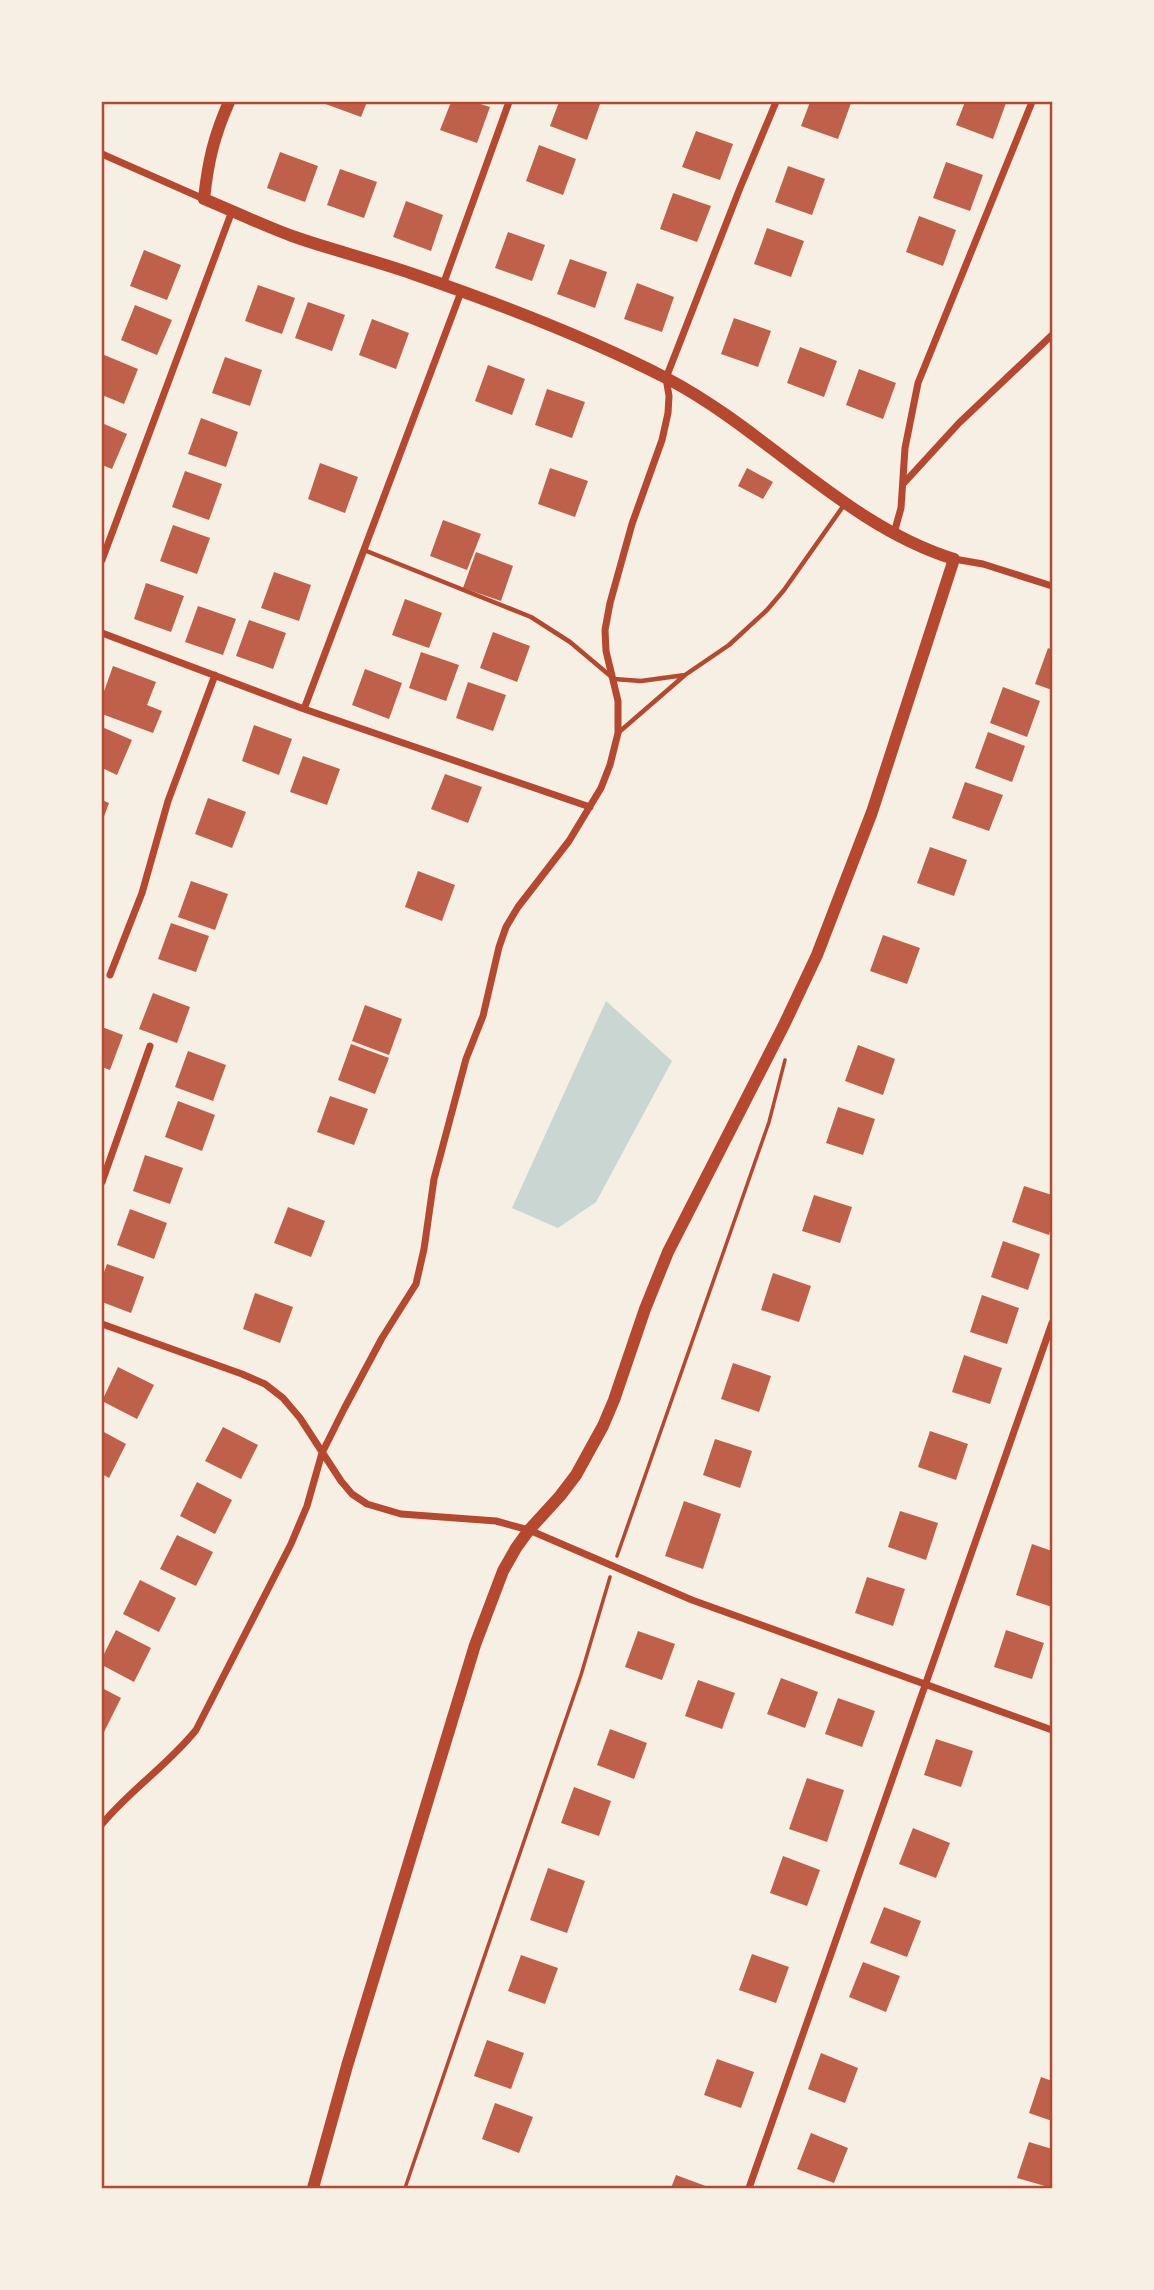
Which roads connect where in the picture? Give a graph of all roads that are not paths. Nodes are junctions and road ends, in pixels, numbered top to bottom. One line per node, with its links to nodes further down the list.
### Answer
1 (229, 102): 6 (street)
2 (509, 102): 8 (street)
3 (776, 102): 11 (street)
4 (1032, 102): 12 (street)
5 (102, 154): 6 (street)
6 (204, 199): 7 (street)
7 (232, 211): 8 (street); 17 (street)
8 (443, 285): 9 (street)
9 (461, 292): 11 (street); 15 (street)
10 (1052, 335): 12 (street)
11 (666, 378): 13 (street); 22 (street)
12 (903, 484): 14 (street)
13 (846, 502): 14 (street); 20 (lane)
14 (894, 533): 16 (street)
15 (364, 550): 22 (lane); 23 (street)
16 (954, 559): 18 (street); 32 (street)
17 (102, 560)
18 (1052, 586)
19 (102, 633): 21 (street)
20 (685, 675): 22 (lane); 24 (lane)
21 (215, 676): 23 (street); 26 (street)
22 (614, 679): 24 (street)
23 (304, 709): 25 (street)
24 (618, 733): 25 (street)
25 (590, 807): 31 (street)
26 (110, 975)
27 (150, 1046): 28 (street)
28 (102, 1182)
29 (1052, 1323): 33 (street)
30 (102, 1324): 31 (street)
31 (322, 1453): 32 (street); 35 (street)
32 (529, 1530): 33 (street); 36 (street)
33 (925, 1686): 34 (street); 37 (street)
34 (1052, 1730)
35 (102, 1824)
36 (313, 2189)
37 (749, 2189)

